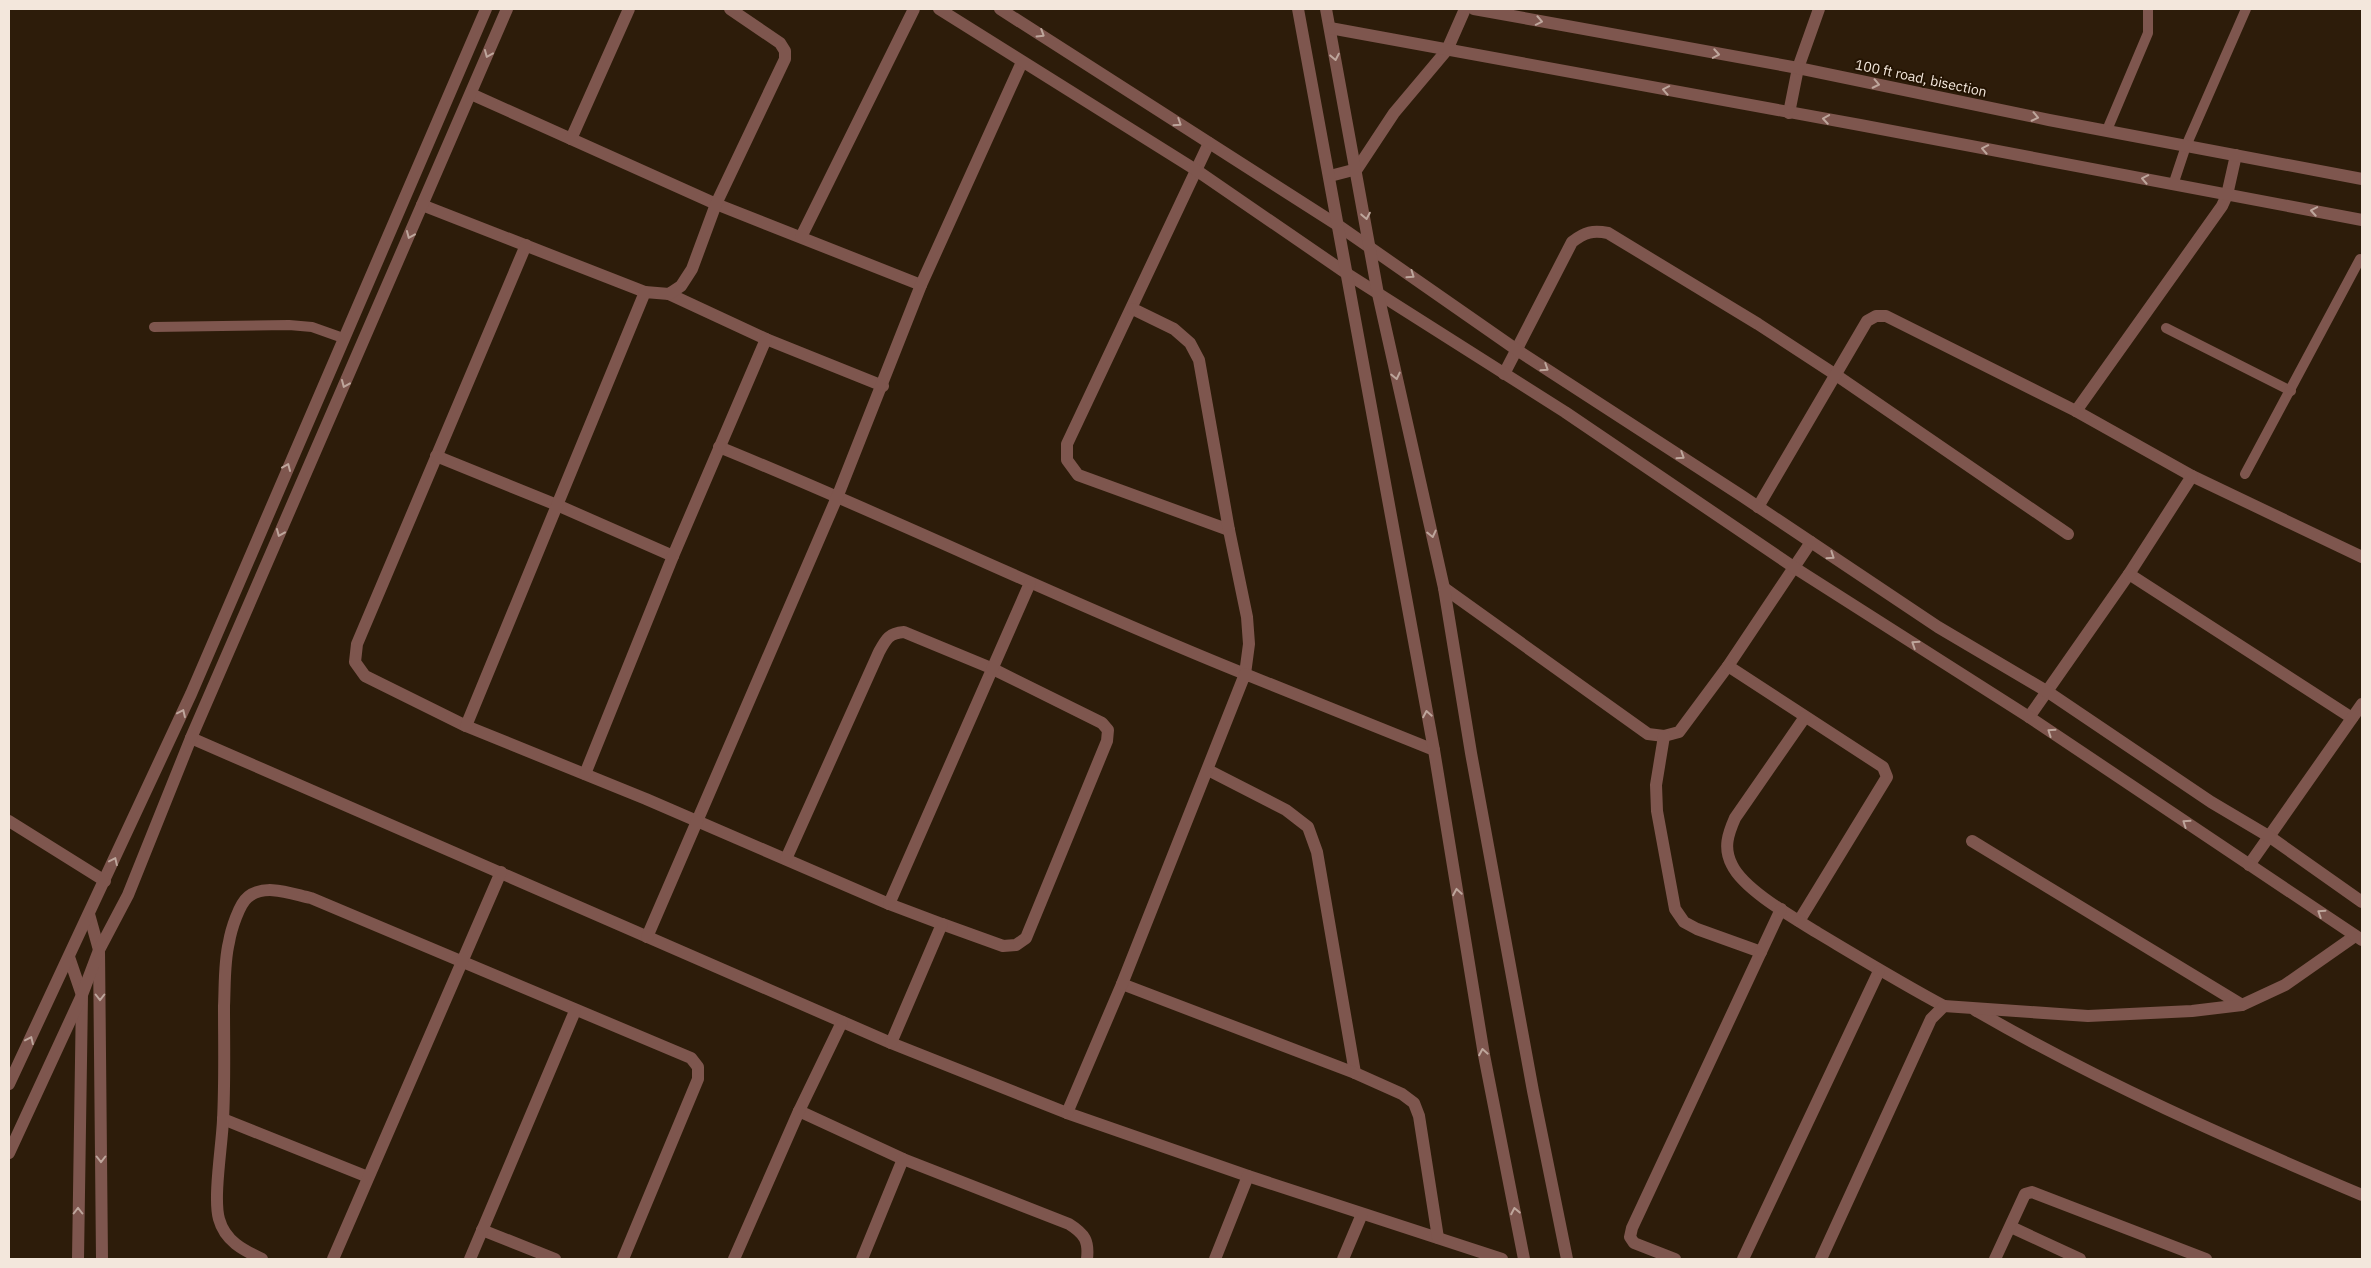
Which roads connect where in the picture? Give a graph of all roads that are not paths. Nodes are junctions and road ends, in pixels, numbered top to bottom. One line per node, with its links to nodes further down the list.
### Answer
1 (486, 9): 48 (street)
2 (507, 9): 19 (street, one-way to 19)
3 (629, 9): 22 (street)
4 (730, 9): 32 (street)
5 (914, 9): 36 (street)
6 (940, 9): 17 (street)
7 (1000, 9): 23 (street, one-way to 23)
8 (1298, 9): 28 (street)
9 (1326, 9): 15 (street)
10 (1465, 9): 16 (street)
11 (1474, 9): 18 (street, 100 ft road, bisection, one-way to 18)
12 (1819, 9): 18 (street)
13 (2148, 9): 21 (lane)
14 (2246, 9): 24 (lane)
15 (1330, 28): 16 (street); 26 (street, one-way to 26)
16 (1447, 50): 20 (street, one-way to 16); 26 (street)
17 (1022, 62): 27 (street); 41 (street)
18 (1798, 68): 20 (street); 21 (street, 100 ft road, bisection, one-way to 21)
19 (471, 94): 22 (street); 33 (street)
20 (1789, 113): 30 (street, one-way to 20)
21 (2107, 130): 24 (street, 100 ft road, bisection)
22 (571, 139): 32 (street)
23 (1209, 143): 27 (street); 35 (street)
24 (2186, 146): 25 (street, 100 ft road, bisection); 30 (lane)
25 (2236, 155): 29 (street, 100 ft road, bisection); 31 (street)
26 (1357, 169): 28 (street); 38 (street, one-way to 38)
27 (1196, 170): 40 (street); 45 (street)
28 (1330, 176): 35 (street)
29 (2362, 179)
30 (2173, 185): 31 (street)
31 (2227, 195): 34 (street, one-way to 31); 55 (street)
32 (716, 204): 36 (street); 43 (street)
33 (422, 205): 37 (street); 82 (street, one-way to 82)
34 (2362, 220)
35 (1339, 226): 38 (street); 40 (street)
36 (801, 237): 41 (street)
37 (526, 246): 42 (street); 57 (street)
38 (1371, 247): 44 (street); 50 (street, one-way to 50)
39 (2360, 259): 54 (lane)
40 (1349, 275): 44 (street); 83 (street, one-way to 40)
41 (920, 285): 53 (street)
42 (645, 292): 43 (street); 61 (street)
43 (669, 294): 49 (street)
44 (1378, 294): 51 (street); 71 (street, one-way to 71)
45 (1132, 309): 63 (street); 63 (street)
46 (154, 327): 48 (lane)
47 (2166, 328): 54 (lane)
48 (343, 338): 93 (street, one-way to 48)
49 (766, 339): 53 (street); 56 (street)
50 (1517, 350): 51 (street); 52 (street); 62 (street, one-way to 62)
51 (1504, 374): 68 (street)
52 (1836, 375): 55 (street); 62 (street); 64 (street)
53 (882, 386): 60 (street)
54 (2291, 391): 58 (lane)
55 (2076, 411): 59 (street)
56 (719, 448): 60 (street); 66 (street)
57 (436, 456): 61 (street); 80 (street)
58 (2245, 474)
59 (2192, 476): 67 (street); 69 (street)
60 (838, 496): 70 (street); 87 (street)
61 (557, 504): 66 (street); 80 (street)
62 (1758, 507): 65 (street)
63 (1229, 530): 74 (street)
64 (2068, 534)
65 (1811, 542): 68 (street); 75 (street, one-way to 75)
66 (672, 556): 85 (street)
67 (2362, 557)
68 (1795, 568): 72 (street); 78 (street, one-way to 68)
69 (2129, 574): 75 (street); 79 (street)
70 (1030, 583): 73 (street); 74 (street)
71 (1444, 588): 81 (street); 143 (street)
72 (1728, 666): 77 (street); 81 (street)
73 (991, 668): 90 (street); 95 (street); 99 (street)
74 (1246, 674): 83 (street); 84 (street)
75 (2048, 692): 78 (street); 88 (street)
76 (2362, 704): 79 (street)
77 (1805, 716): 96 (street); 98 (street)
78 (2029, 718): 91 (street, one-way to 78)
79 (2352, 718): 88 (street)
80 (466, 726): 85 (street)
81 (1664, 736): 103 (street)
82 (192, 738): 92 (street); 102 (street)
83 (1434, 750): 142 (street, one-way to 83)
84 (1208, 770): 107 (street); 115 (street)
85 (585, 774): 87 (street)
86 (9, 821): 93 (street)
87 (698, 822): 90 (street); 100 (street)
88 (2270, 837): 91 (street); 94 (street)
89 (1972, 841): 109 (street)
90 (786, 859): 95 (street)
91 (2248, 865): 101 (street, one-way to 91)
92 (501, 872): 100 (street); 105 (street)
93 (105, 882): 97 (street)
94 (2362, 902)
95 (889, 904): 99 (street)
96 (1781, 909): 98 (street); 103 (street)
97 (89, 914): 102 (street); 104 (street)
98 (1799, 921): 106 (street)
99 (942, 924): 114 (street)
100 (647, 936): 113 (street)
101 (2359, 938): 109 (street)
102 (99, 950): 108 (street); 130 (street, one-way to 130)
103 (1760, 952): 144 (street)
104 (69, 957): 108 (street); 116 (street, one-way to 104)
105 (463, 961): 112 (street); 119 (street); 123 (street)
106 (1879, 971): 110 (street); 145 (street)
107 (1122, 984): 115 (street); 118 (street)
108 (82, 994): 120 (street); 129 (street, one-way to 108)
109 (2242, 1005): 111 (street)
110 (1944, 1006): 111 (street); 146 (street)
111 (1972, 1009): 124 (street)
112 (576, 1011): 127 (street); 135 (street)
113 (842, 1022): 114 (street); 117 (street)
114 (891, 1043): 118 (street)
115 (1355, 1074): 128 (street)
116 (10, 1075)
117 (799, 1111): 121 (street); 136 (street)
118 (1067, 1113): 122 (street)
119 (223, 1119): 123 (street); 131 (street)
120 (9, 1153)
121 (903, 1159): 137 (street); 138 (street)
122 (1248, 1176): 125 (street); 139 (street)
123 (368, 1177): 132 (street)
124 (2362, 1195)
125 (1362, 1214): 128 (street); 140 (street)
126 (2011, 1227): 147 (street); 148 (street); 149 (street)
127 (482, 1230): 133 (street); 134 (street)
128 (1438, 1238): 141 (street)
129 (78, 1259)
130 (102, 1259)
131 (262, 1259)
132 (333, 1259)
133 (470, 1259)
134 (555, 1259)
135 (623, 1259)
136 (734, 1259)
137 (862, 1259)
138 (1087, 1259)
139 (1215, 1259)
140 (1343, 1259)
141 (1502, 1259)
142 (1524, 1259)
143 (1566, 1259)
144 (1676, 1259)
145 (1743, 1259)
146 (1821, 1259)
147 (1995, 1259)
148 (2080, 1259)
149 (2206, 1259)

